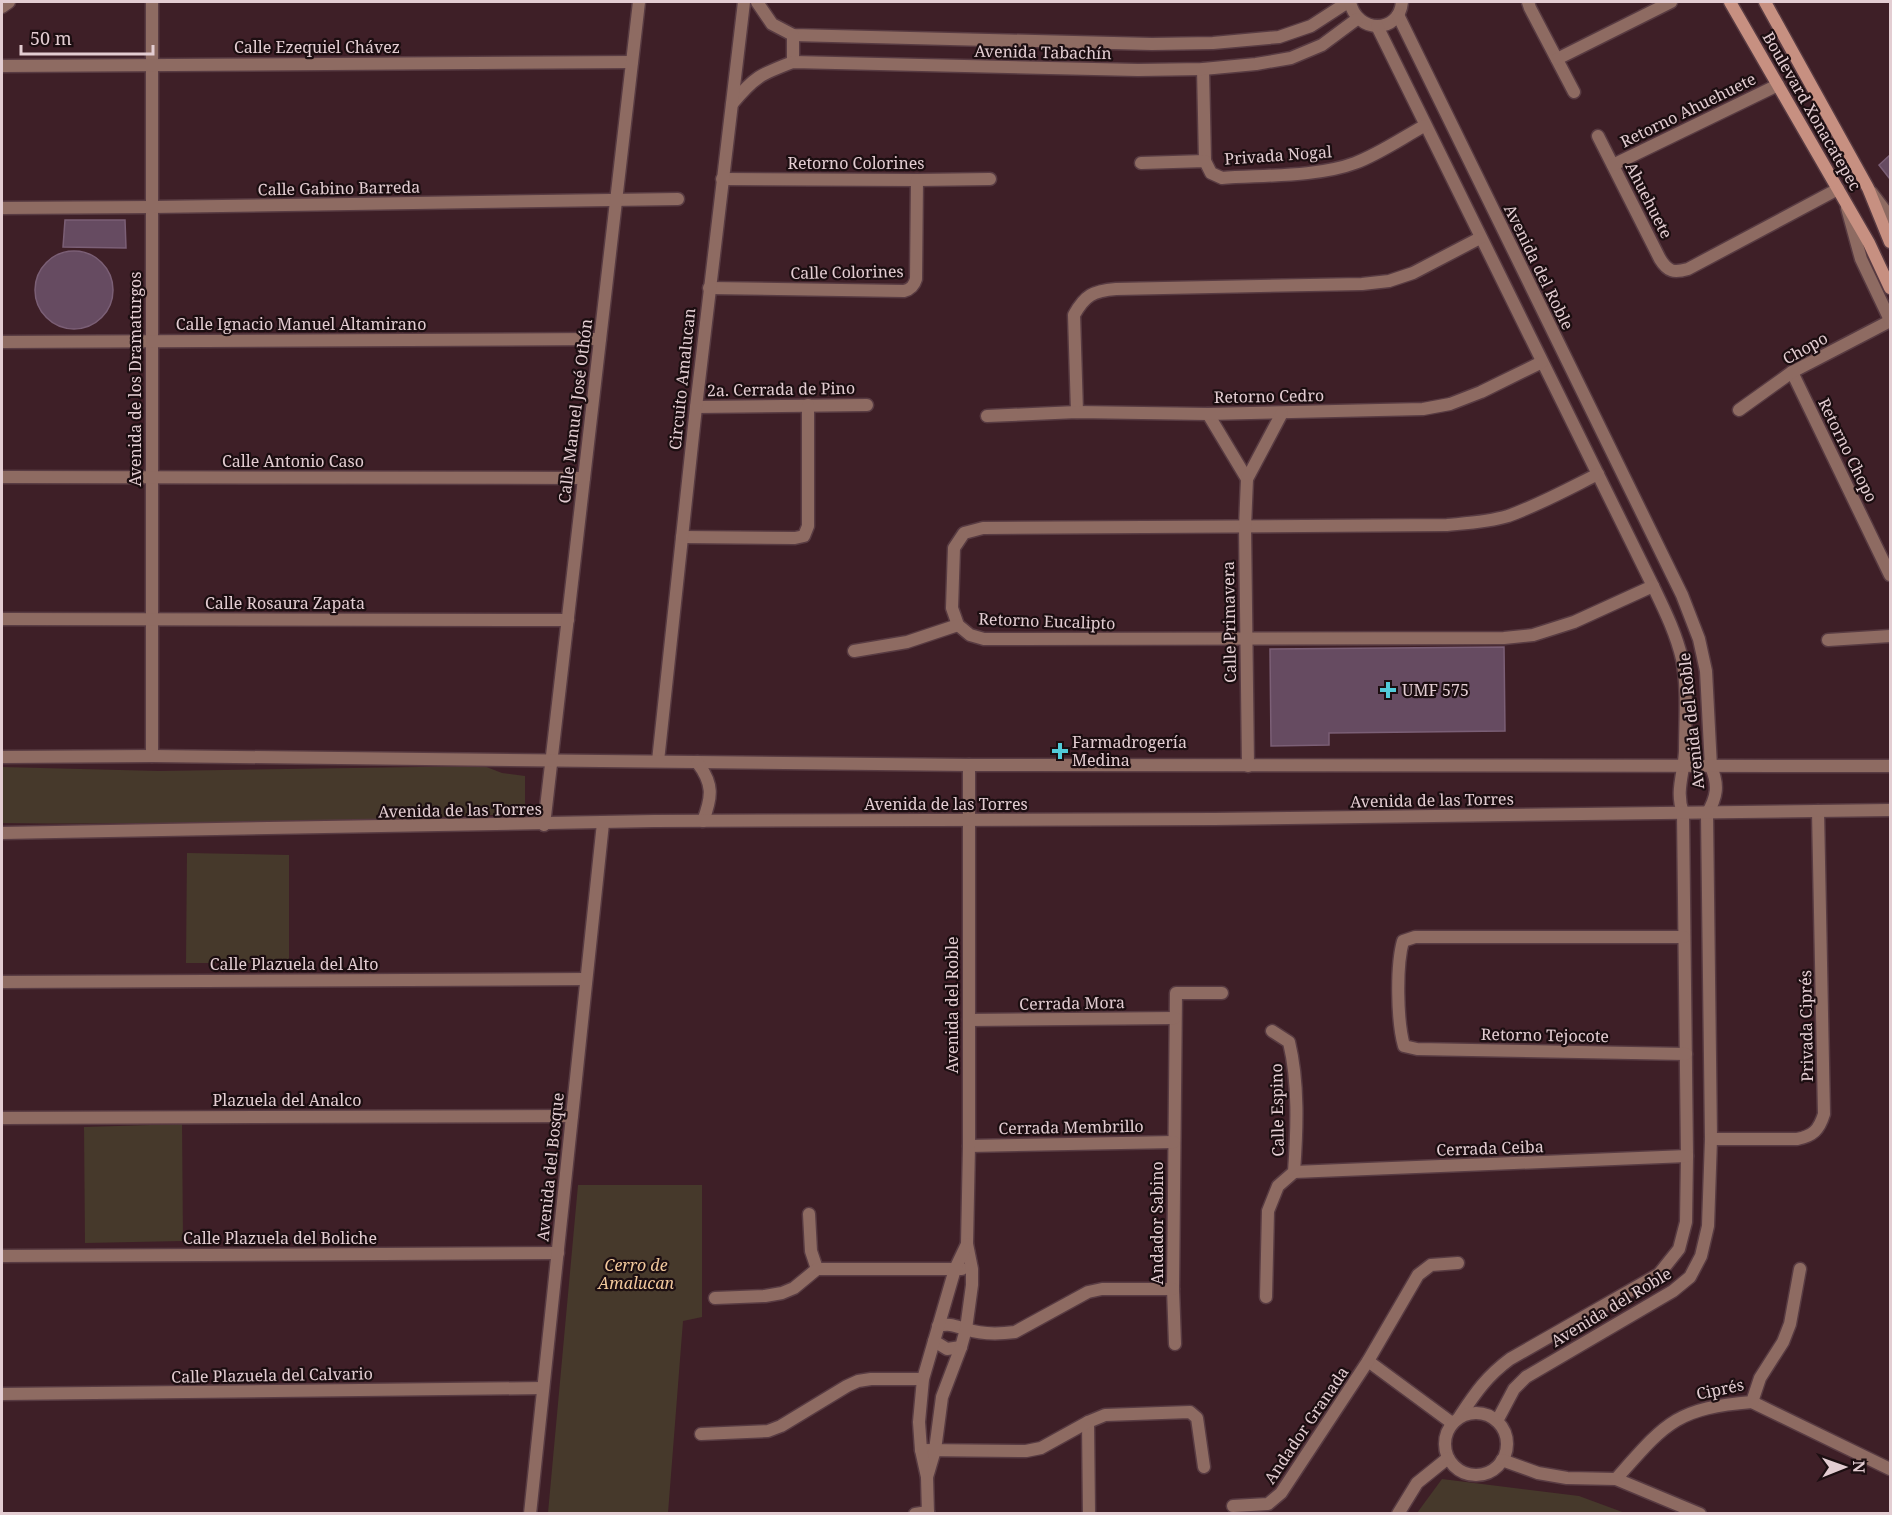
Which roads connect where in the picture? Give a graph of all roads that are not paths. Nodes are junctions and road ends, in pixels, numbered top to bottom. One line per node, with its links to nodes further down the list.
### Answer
1 (9, 2): 12 (street)
2 (152, 2): 20 (street, Avenida de los Dramaturgos)
3 (639, 2): 18 (street, Calle Manuel José Othón)
4 (744, 2): 25 (street, Circuito Amalucan)
5 (757, 2): 16 (street)
6 (1349, 2): 14 (street); 16 (street, Avenida Tabachín)
7 (1402, 2): 13 (street)
8 (1528, 2): 17 (street)
9 (1671, 2): 17 (street)
10 (1730, 2): 23 (main road, Boulevard Xonacatepec)
11 (1766, 2): 34 (main road, Boulevard Xonacatepec)
12 (2, 7)
13 (1398, 15): 15 (street); 86 (street, Avenida del Roble)
14 (1357, 19): 15 (street); 22 (street, Avenida Tabachín)
15 (1377, 26): 26 (street, Avenida del Roble)
16 (793, 35): 19 (street)
17 (1557, 59): 24 (street)
18 (632, 62): 20 (street, Calle Ezequiel Chávez); 36 (street, Calle Manuel José Othón)
19 (793, 62): 22 (street, Avenida Tabachín); 25 (street, Avenida Tabachín)
20 (152, 65): 21 (street, Calle Ezequiel Chávez); 39 (street, Avenida de los Dramaturgos)
21 (2, 66)
22 (1203, 69): 28 (street, Privada Nogal)
23 (1778, 85): 30 (street, Retorno Ahuehuete); 35 (main road, Boulevard Xonacatepec)
24 (1574, 92)
25 (731, 104): 31 (street, Circuito Amalucan)
26 (1424, 126): 28 (street, Privada Nogal); 42 (street, Avenida del Roble)
27 (1598, 136): 30 (street, Ahuehuete)
28 (1205, 161): 29 (street, Privada Nogal)
29 (1141, 163)
30 (1613, 165): 35 (street, Ahuehuete)
31 (722, 179): 33 (street, Retorno Colorines); 44 (street, Circuito Amalucan)
32 (990, 179): 33 (street, Retorno Colorines)
33 (917, 180): 44 (street, Calle Colorines)
34 (1868, 188): 41 (street, Boulevard Xonacatepec); 43 (main road, Boulevard Xonacatepec)
35 (1838, 189): 38 (main road, Boulevard Xonacatepec)
36 (616, 199): 37 (street, Calle Gabino Barreda); 39 (street, Calle Gabino Barreda); 47 (street, Calle Manuel José Othón)
37 (678, 199)
38 (1847, 206): 45 (main road, Boulevard Xonacatepec); 46 (street, Boulevard Xonacatepec)
39 (152, 207): 40 (street, Calle Gabino Barreda); 48 (street, Avenida de los Dramaturgos)
40 (2, 208)
41 (1890, 217)
42 (1480, 238): 50 (street, Avenida del Roble); 56 (street)
43 (1889, 238)
44 (709, 288): 54 (street, Circuito Amalucan)
45 (1890, 288)
46 (1890, 321): 51 (street, Chopo)
47 (600, 339): 48 (street, Calle Ignacio Manuel Altamirano); 63 (street, Calle Manuel José Othón)
48 (152, 341): 49 (street, Calle Ignacio Manuel Altamirano); 62 (street, Avenida de los Dramaturgos)
49 (2, 342)
50 (1542, 362): 57 (street, Retorno Cedro); 60 (street, Avenida del Roble)
51 (1792, 372): 55 (street, Chopo); 67 (street, Retorno Chopo)
52 (808, 405): 53 (street, 2a. Cerrada de Pino); 54 (street, 2a. Cerrada de Pino); 66 (street)
53 (867, 405)
54 (696, 407): 66 (street, Circuito Amalucan)
55 (1739, 410)
56 (1077, 412): 58 (street, Retorno Cedro); 59 (street, Retorno Cedro)
57 (1282, 413): 58 (street, Retorno Cedro); 64 (street, Calle Primavera)
58 (1208, 414): 64 (street)
59 (987, 416)
60 (1598, 474): 65 (street, Retorno Eucalipto); 68 (street, Avenida del Roble)
61 (2, 477): 62 (street, Calle Antonio Caso)
62 (152, 477): 63 (street, Calle Antonio Caso); 70 (street, Avenida de los Dramaturgos)
63 (584, 478): 71 (street, Calle Manuel José Othón)
64 (1246, 479): 65 (street, Calle Primavera)
65 (1245, 527): 72 (street, Retorno Eucalipto); 74 (street, Calle Primavera)
66 (682, 537): 80 (street, Circuito Amalucan)
67 (1890, 575)
68 (1653, 586): 74 (street, Retorno Eucalipto); 84 (street, Avenida del Roble)
69 (2, 619): 70 (street, Calle Rosaura Zapata)
70 (152, 619): 71 (street, Calle Rosaura Zapata); 77 (street, Avenida de los Dramaturgos)
71 (567, 620): 79 (street, Calle Manuel José Othón)
72 (958, 625): 74 (street, Retorno Eucalipto); 76 (street)
73 (1890, 636): 75 (street)
74 (1246, 640): 83 (street, Calle Primavera)
75 (1828, 640)
76 (854, 651)
77 (152, 756): 78 (street, Avenida de las Torres); 79 (street, Avenida de las Torres)
78 (2, 758)
79 (551, 759): 80 (street, Avenida de las Torres); 94 (street, Calle Manuel José Othón)
80 (658, 761): 81 (street, Avenida de las Torres)
81 (697, 762): 82 (street, Avenida de las Torres); 91 (street)
82 (969, 765): 83 (street, Avenida de las Torres); 92 (street, Avenida del Roble)
83 (1248, 766): 84 (street, Avenida de las Torres)
84 (1684, 766): 86 (street, Avenida de las Torres); 89 (street, Avenida del Roble)
85 (1890, 766): 86 (street, Avenida de las Torres)
86 (1711, 767): 90 (street, Avenida del Roble)
87 (1890, 810): 88 (street, Avenida de las Torres)
88 (1818, 811): 90 (street, Avenida de las Torres); 106 (street, Privada Ciprés)
89 (1683, 813): 90 (street, Avenida de las Torres); 92 (street, Avenida de las Torres); 96 (street, Avenida del Roble)
90 (1707, 814): 106 (street, Avenida del Roble)
91 (702, 821): 92 (street, Avenida de las Torres); 93 (street, Avenida de las Torres)
92 (969, 821): 101 (street, Avenida del Roble)
93 (603, 823): 94 (street, Avenida de las Torres); 97 (street, Avenida del Bosque)
94 (544, 825): 95 (street, Avenida de las Torres)
95 (2, 833)
96 (1684, 937): 103 (street, Avenida del Roble); 103 (street, Retorno Tejocote)
97 (586, 979): 98 (street, Calle Plazuela del Alto); 104 (street, Avenida del Bosque)
98 (2, 982)
99 (1222, 993): 100 (street, Andador Sabino)
100 (1175, 1018): 101 (street, Cerrada Mora); 107 (street, Andador Sabino)
101 (969, 1020): 108 (street, Avenida del Roble)
102 (1272, 1031): 110 (street, Calle Espino)
103 (1686, 1054): 109 (street, Avenida del Roble)
104 (572, 1116): 105 (street, Plazuela del Analco); 113 (street, Avenida del Bosque)
105 (2, 1118)
106 (1711, 1139): 134 (street, Avenida del Roble)
107 (1174, 1142): 108 (street, Cerrada Membrillo); 120 (street, Andador Sabino)
108 (969, 1146): 112 (street, Avenida del Roble)
109 (1687, 1156): 110 (street, Cerrada Ceiba); 133 (street, Avenida del Roble)
110 (1294, 1172): 121 (street, Calle Espino)
111 (808, 1214): 116 (street)
112 (967, 1244): 117 (street, Avenida del Roble); 118 (street, Avenida del Roble)
113 (558, 1253): 114 (street, Calle Plazuela del Boliche); 130 (street, Avenida del Bosque)
114 (2, 1256)
115 (1458, 1263): 128 (street, Andador Granada)
116 (817, 1269): 117 (street); 122 (street)
117 (955, 1269): 118 (street); 123 (street, Avenida del Roble)
118 (972, 1269): 124 (street, Avenida del Roble)
119 (1800, 1269): 132 (street, Ciprés)
120 (1173, 1289): 124 (street); 126 (street, Andador Sabino)
121 (1266, 1297)
122 (715, 1298)
123 (938, 1326): 124 (street); 125 (street, Avenida del Roble)
124 (966, 1329): 127 (street, Avenida del Roble)
125 (934, 1341): 127 (street); 129 (street, Avenida del Roble)
126 (1175, 1344)
127 (962, 1347): 138 (street, Avenida del Roble)
128 (1368, 1361): 133 (street); 145 (street, Andador Granada)
129 (923, 1379): 136 (street); 137 (street, Avenida del Roble)
130 (543, 1388): 131 (street, Calle Plazuela del Calvario); 147 (street, Avenida del Bosque)
131 (2, 1394)
132 (1752, 1402): 142 (street); 144 (street, Ciprés)
133 (1456, 1420): 134 (street); 139 (street)
134 (1497, 1421): 140 (street)
135 (1088, 1422): 138 (street); 141 (street); 149 (street)
136 (701, 1434)
137 (921, 1450): 138 (street); 143 (street, Avenida del Roble)
138 (935, 1450): 143 (street, Avenida del Roble)
139 (1448, 1458): 140 (street); 150 (street)
140 (1502, 1460): 144 (street)
141 (1204, 1467)
142 (1890, 1468)
143 (927, 1477): 146 (street, Avenida del Roble)
144 (1616, 1479): 151 (street)
145 (1233, 1506)
146 (928, 1513): 148 (street)
147 (530, 1514)
148 (915, 1514)
149 (1089, 1514)
150 (1398, 1514)
151 (1700, 1514)

